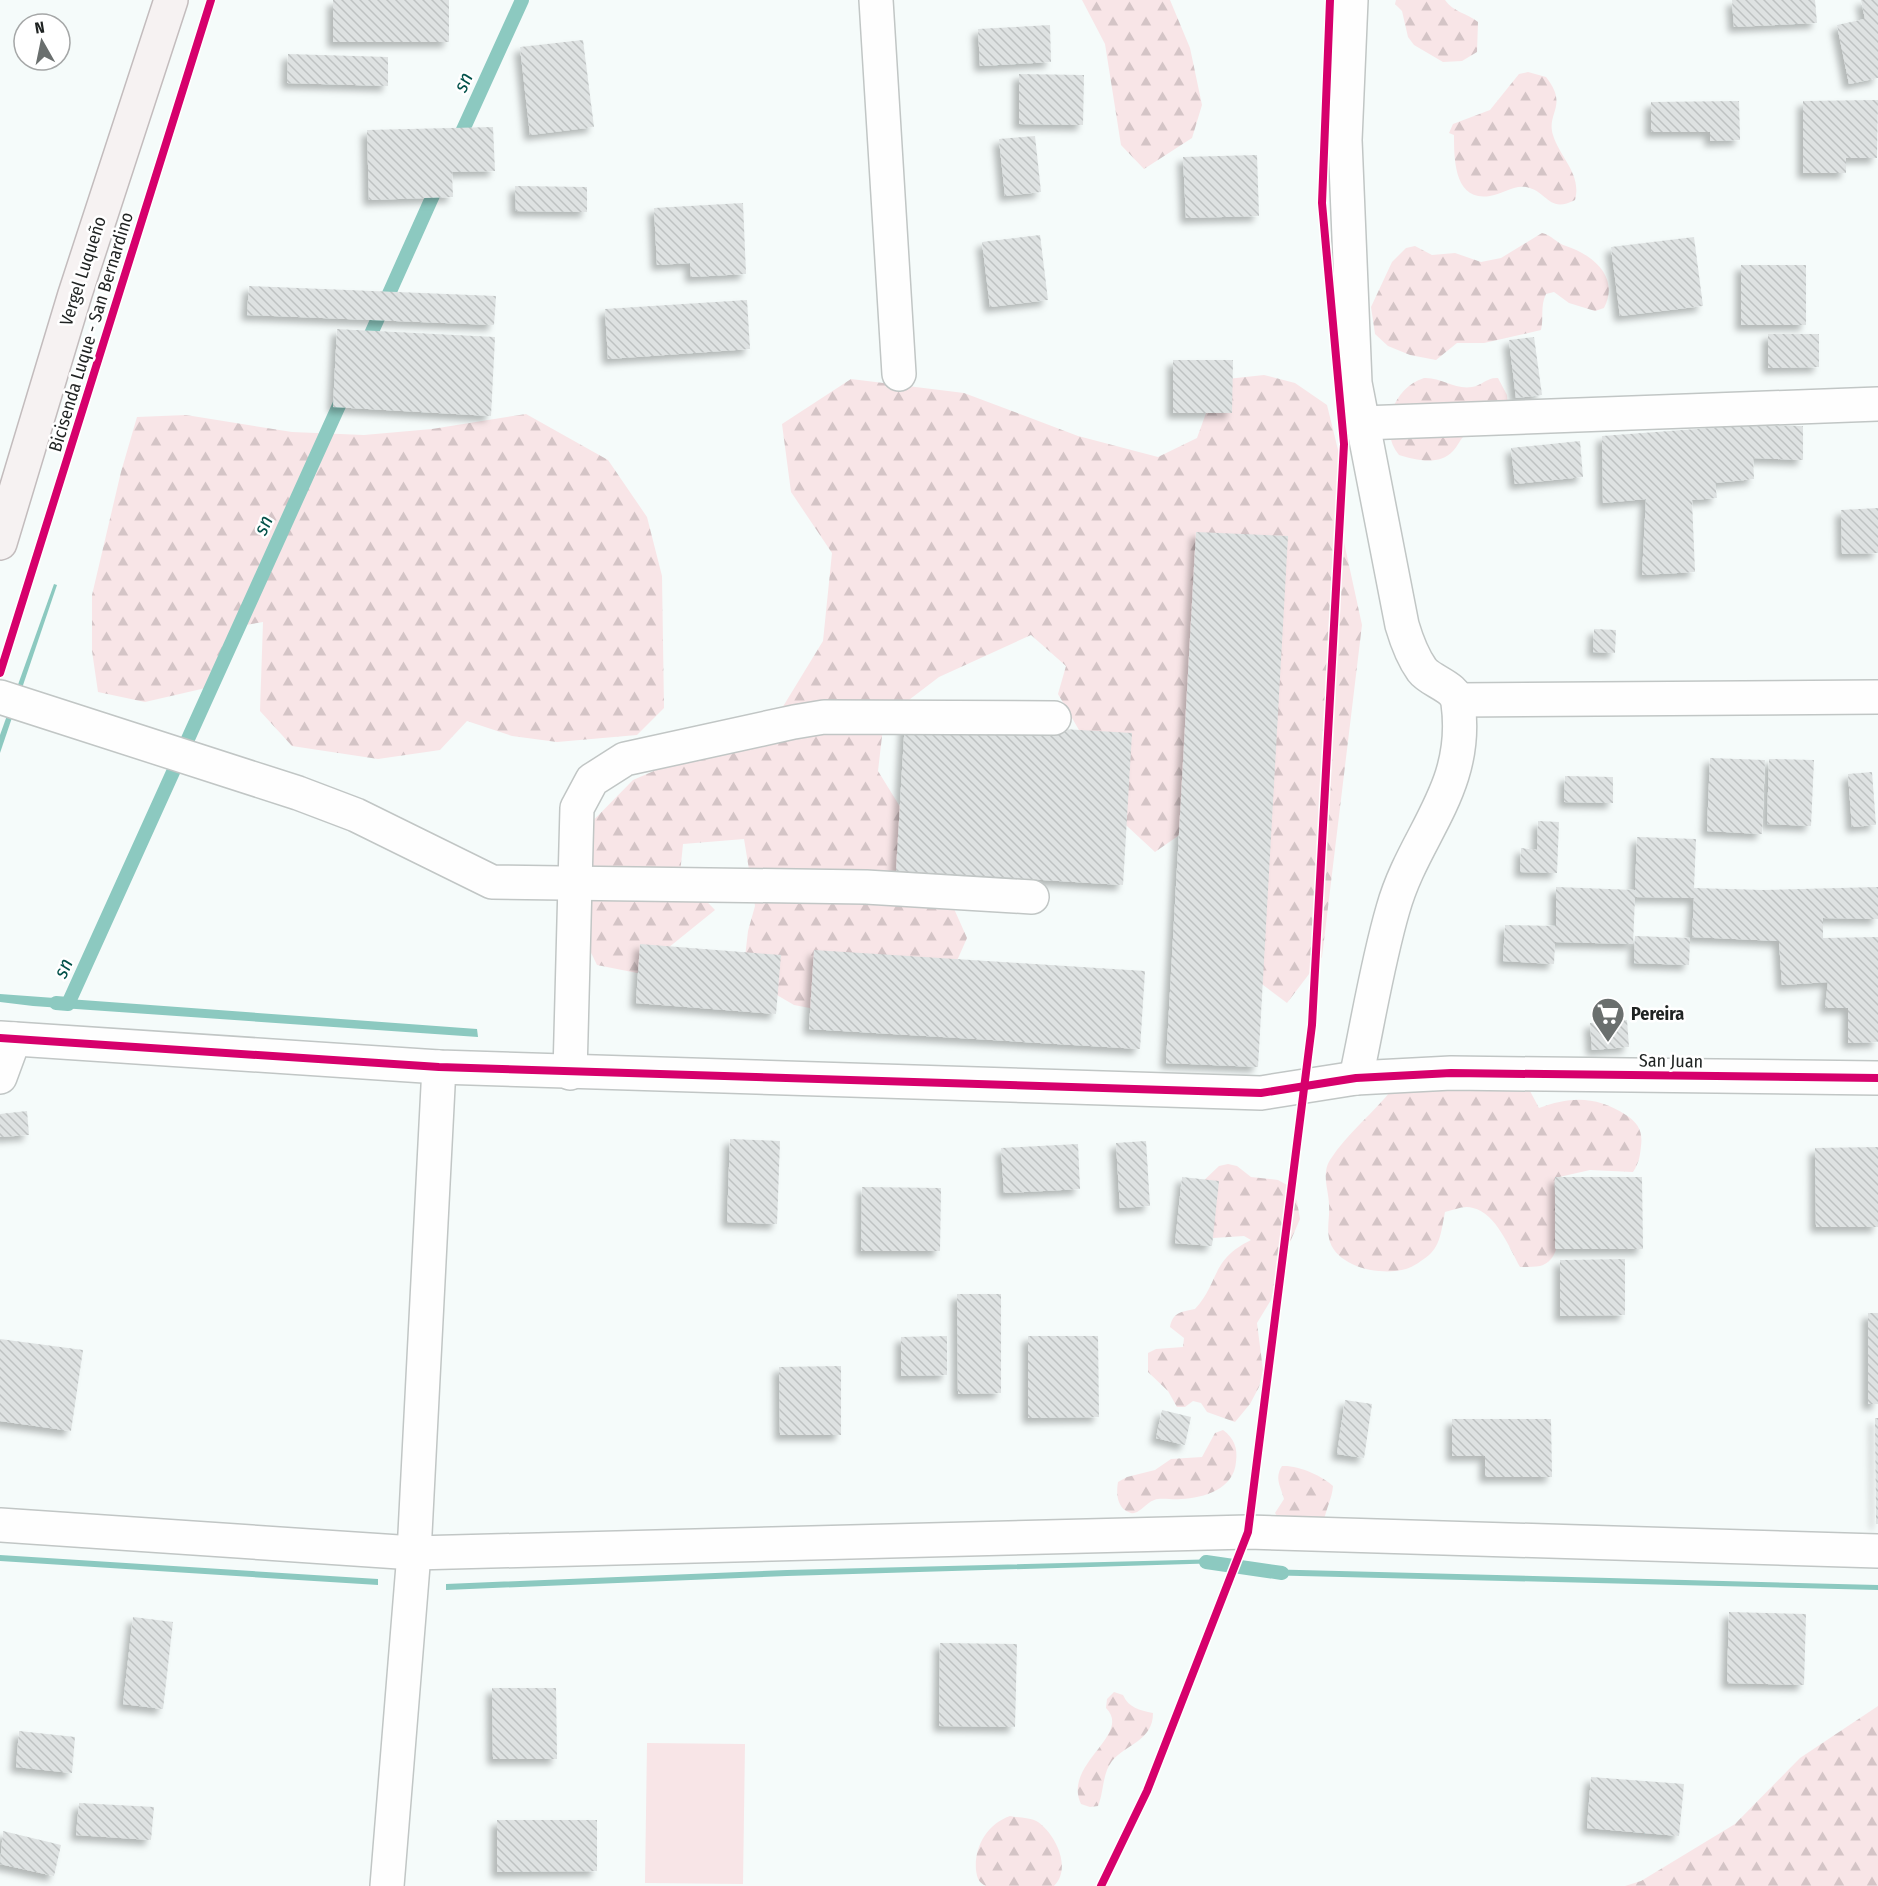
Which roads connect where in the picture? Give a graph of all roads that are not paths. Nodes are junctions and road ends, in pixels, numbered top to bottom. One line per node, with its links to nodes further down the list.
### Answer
1 (171, 0): 7 (main road, Vergel Luqueño)
2 (876, 0): 4 (street)
3 (1351, 0): 6 (street)
4 (899, 374)
5 (1878, 404): 6 (street)
6 (1362, 423): 10 (street)
7 (0, 543)
8 (0, 697): 12 (street)
9 (1878, 697): 10 (street)
10 (1458, 700): 18 (street)
11 (1054, 718): 12 (street)
12 (573, 883): 13 (street); 16 (street)
13 (1032, 897)
14 (7, 1038): 15 (street, San Juan); 17 (street)
15 (439, 1067): 16 (street, San Juan); 22 (street)
16 (570, 1073): 18 (street, San Juan)
17 (0, 1077)
18 (1356, 1078): 19 (street, San Juan)
19 (1878, 1078)
20 (0, 1524): 22 (street)
21 (1878, 1551): 22 (street)
22 (414, 1553): 23 (street)
23 (387, 1886)

